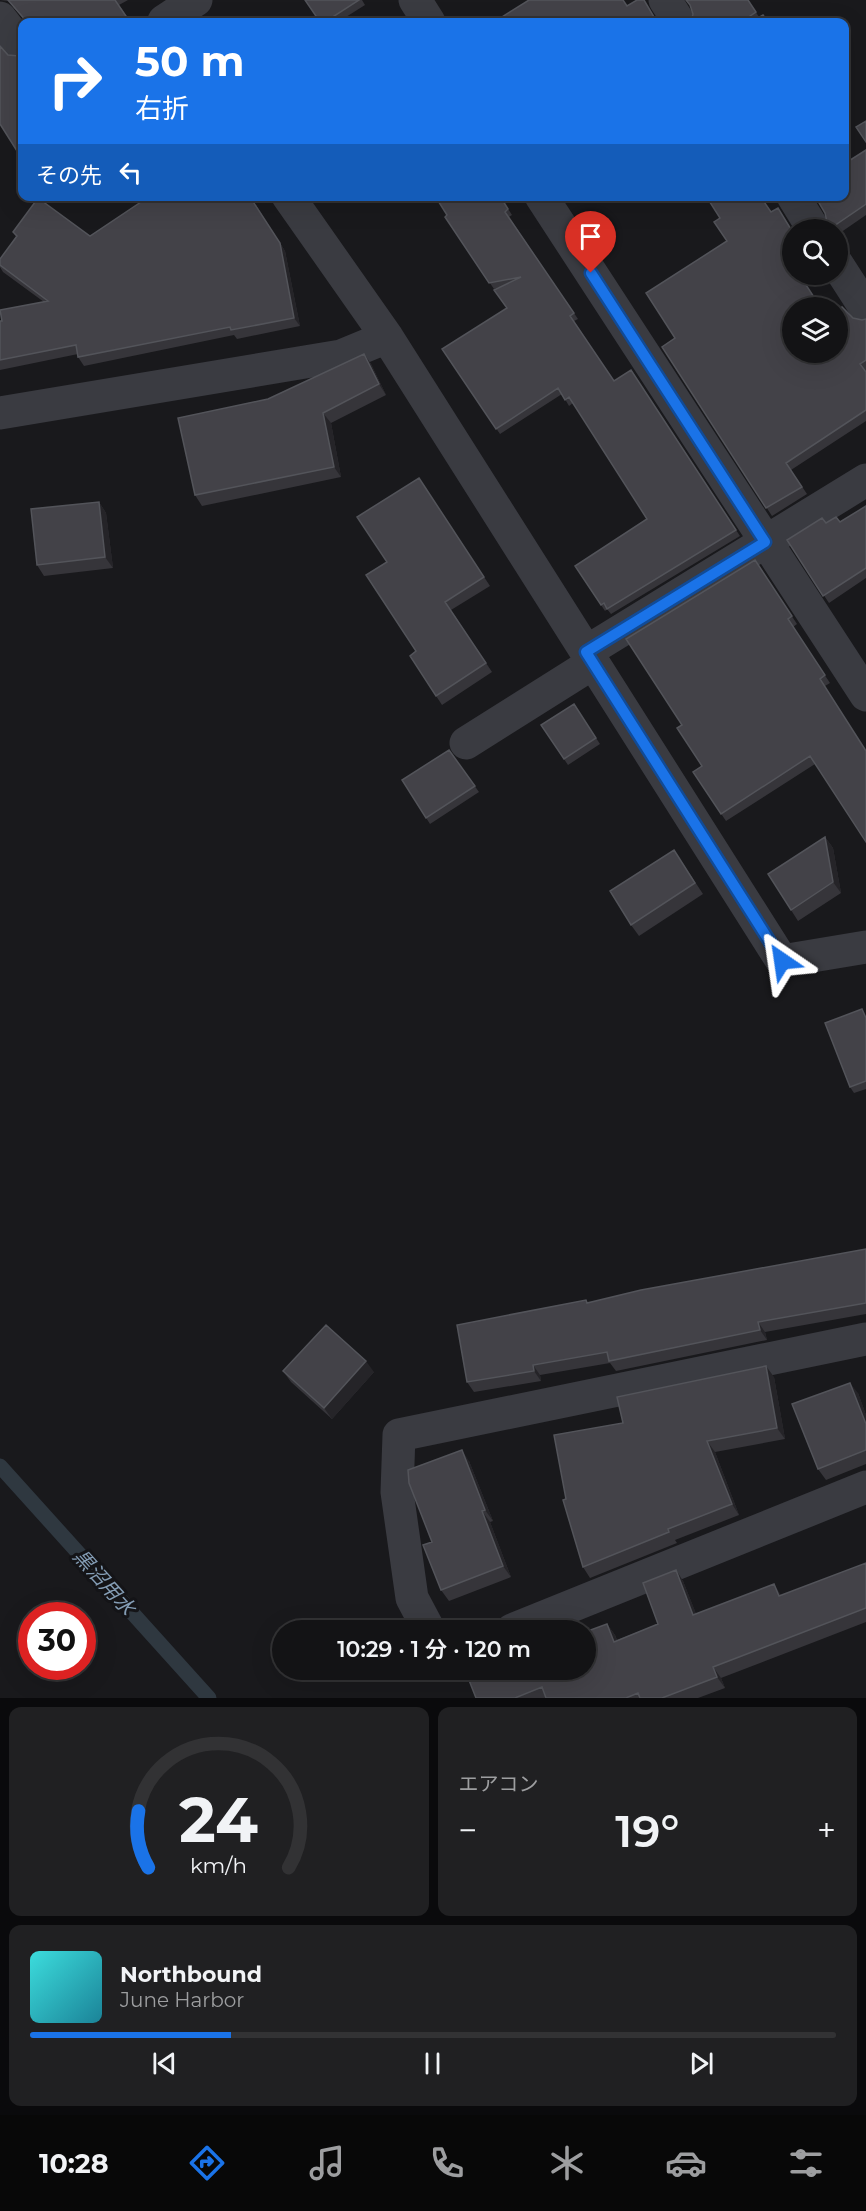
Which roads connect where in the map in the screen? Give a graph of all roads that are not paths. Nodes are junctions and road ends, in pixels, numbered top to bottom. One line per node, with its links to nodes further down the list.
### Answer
1 (196, 0): 4 (street)
2 (415, 0): 6 (street)
3 (665, 0): 7 (street)
4 (159, 15)
5 (0, 18): 8 (street)
6 (426, 18)
7 (676, 18)
8 (18, 42)
9 (292, 201): 15 (street)
10 (545, 201): 18 (street)
11 (796, 201): 12 (street)
12 (807, 219)
13 (848, 281): 14 (street)
14 (866, 309)
15 (387, 337): 16 (street); 19 (street)
16 (0, 413)
17 (866, 480): 18 (street)
18 (765, 542): 19 (street); 20 (street)
19 (590, 657): 21 (street); 22 (street)
20 (866, 695)
21 (466, 742)
22 (866, 947)
23 (866, 1339): 25 (street)
24 (866, 1486): 26 (street)
25 (424, 1620)
26 (537, 1620)

